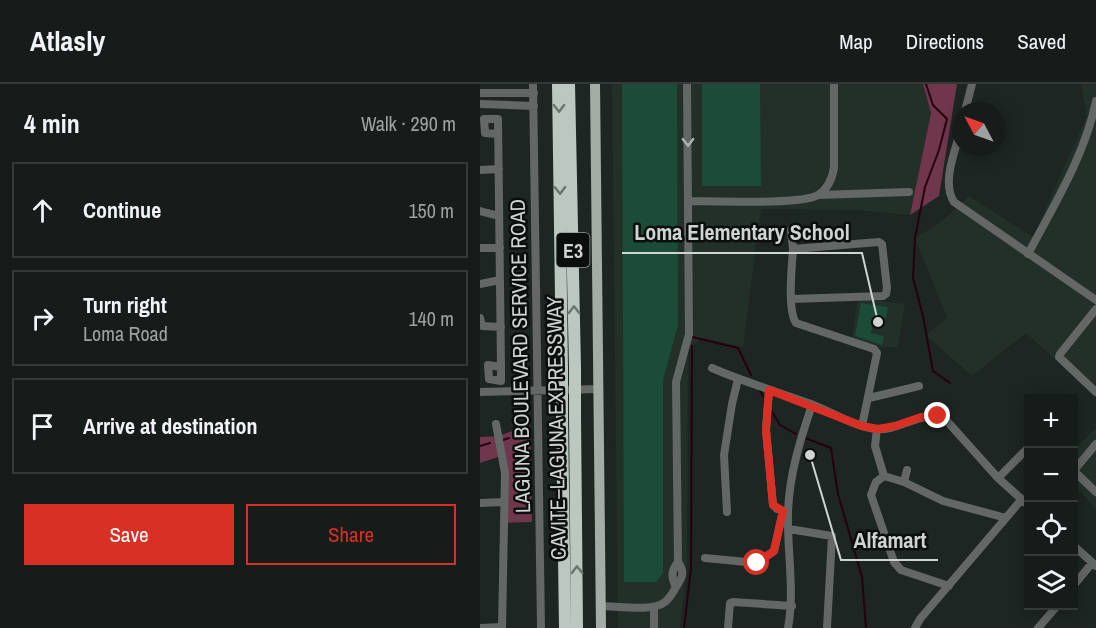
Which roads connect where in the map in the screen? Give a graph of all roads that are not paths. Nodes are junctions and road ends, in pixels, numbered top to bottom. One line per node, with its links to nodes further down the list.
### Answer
1 (558, 84): 35 (highway, CAVITE–LAGUNA EXPRESSWAY / E3, one-way to 35)
2 (569, 84): 35 (highway, CAVITE–LAGUNA EXPRESSWAY / E3, one-way to 2)
3 (595, 84): 39 (main road)
4 (687, 84): 19 (street, one-way to 19)
5 (834, 84): 18 (street)
6 (972, 84): 10 (street)
7 (533, 89): 8 (street); 12 (street, LAGUNA BOULEVARD SERVICE ROAD)
8 (480, 93)
9 (1096, 101): 26 (street)
10 (967, 102)
11 (480, 104): 12 (street)
12 (534, 106): 40 (street, LAGUNA BOULEVARD SERVICE ROAD)
13 (498, 134): 15 (street)
14 (955, 156): 26 (street)
15 (499, 169): 16 (street); 21 (street)
16 (480, 170)
17 (909, 192): 18 (street)
18 (818, 195): 19 (street)
19 (689, 201): 71 (street)
20 (480, 211): 21 (street)
21 (499, 216): 24 (street)
22 (791, 230): 25 (street)
23 (480, 248): 24 (street)
24 (500, 248): 27 (street)
25 (793, 249): 29 (street); 29 (street)
26 (1028, 254): 30 (street)
27 (500, 280): 28 (street); 33 (street)
28 (480, 284)
29 (792, 299): 44 (street)
30 (1096, 300)
31 (1096, 309): 43 (street)
32 (480, 318): 33 (street)
33 (501, 327): 34 (street)
34 (501, 367)
35 (568, 368): 46 (highway, CAVITE–LAGUNA EXPRESSWAY / E3, bridge)
36 (712, 368): 37 (street)
37 (738, 379): 41 (street); 61 (street)
38 (919, 386): 44 (street)
39 (598, 389): 40 (street); 69 (main road)
40 (539, 390): 42 (street); 75 (street, LAGUNA BOULEVARD SERVICE ROAD)
41 (769, 390): 45 (street); 62 (street)
42 (480, 392)
43 (1096, 392)
44 (869, 398): 48 (street)
45 (812, 405): 48 (street); 62 (street)
46 (569, 415): 76 (highway, CAVITE–LAGUNA EXPRESSWAY / E3); 77 (highway, CAVITE–LAGUNA EXPRESSWAY / E3, one-way to 46)
47 (496, 424): 58 (street)
48 (862, 426): 49 (street)
49 (878, 429): 53 (street); 54 (street)
50 (1096, 444): 56 (street)
51 (1024, 453): 54 (street)
52 (907, 470): 55 (street)
53 (884, 476): 55 (street); 68 (street)
54 (998, 478): 57 (street)
55 (904, 482): 63 (street)
56 (1096, 492)
57 (1024, 501)
58 (504, 502): 59 (street); 73 (street)
59 (480, 503)
60 (1024, 503): 63 (street)
61 (727, 512)
62 (787, 518): 65 (street); 70 (street); 82 (street)
63 (1006, 518): 68 (street)
64 (1078, 550): 66 (street)
65 (705, 558)
66 (1094, 564): 67 (street)
67 (1078, 579)
68 (949, 586): 83 (street)
69 (601, 606): 71 (street); 78 (main road)
70 (792, 606): 80 (street); 81 (street)
71 (654, 607): 79 (street)
72 (1054, 610): 84 (street)
73 (502, 627): 74 (street)
74 (481, 628)
75 (541, 628)
76 (565, 628)
77 (578, 628)
78 (601, 628)
79 (654, 628)
80 (728, 628)
81 (788, 628)
82 (827, 628)
83 (915, 628)
84 (1038, 628)

